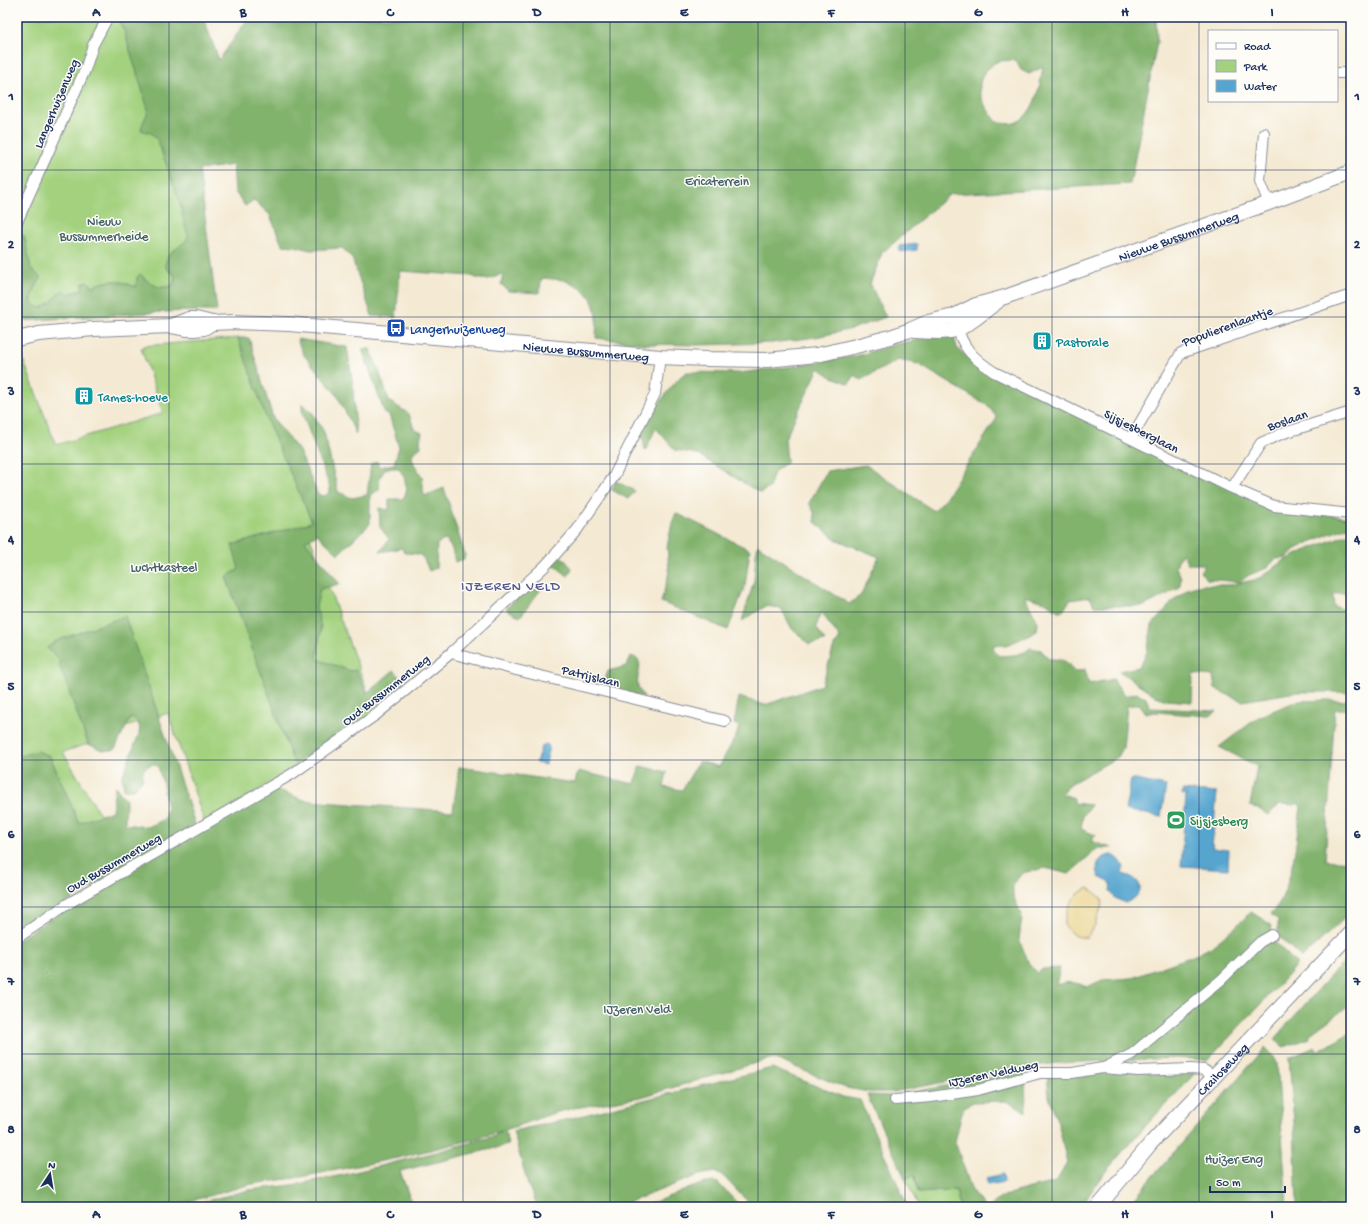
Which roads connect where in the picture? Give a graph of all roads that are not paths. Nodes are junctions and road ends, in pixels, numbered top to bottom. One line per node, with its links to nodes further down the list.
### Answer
1 (108, 17): 7 (street, Langerhuizenweg)
2 (1338, 73): 3 (street)
3 (1351, 73)
4 (1264, 133): 6 (street)
5 (1351, 172): 6 (main road, Nieuwe Bussummerweg)
6 (1269, 203): 9 (main road, Nieuwe Bussummerweg)
7 (17, 222)
8 (1351, 295): 13 (street, Populierenlaantje)
9 (956, 323): 11 (main road, Nieuwe Bussummerweg); 13 (street, Sijsjesberglaan)
10 (17, 339): 11 (main road, Nieuwe Bussummerweg)
11 (660, 357): 16 (street, Oud Bussummerweg)
12 (1351, 412): 14 (street, Boslaan)
13 (1131, 438): 14 (street, Sijsjesberglaan)
14 (1232, 488): 15 (street, Sijsjesberglaan)
15 (1351, 514)
16 (451, 653): 17 (street, Patrijslaan); 20 (street, Oud Bussummerweg)
17 (725, 720)
18 (1351, 933): 22 (main road, Crailoseweg)
19 (1272, 935): 21 (street)
20 (17, 938)
21 (1103, 1068): 22 (street, IJzeren Veldweg); 23 (street, IJzeren Veldweg)
22 (1214, 1077): 24 (main road, Crailoseweg)
23 (895, 1100)
24 (1098, 1207)

